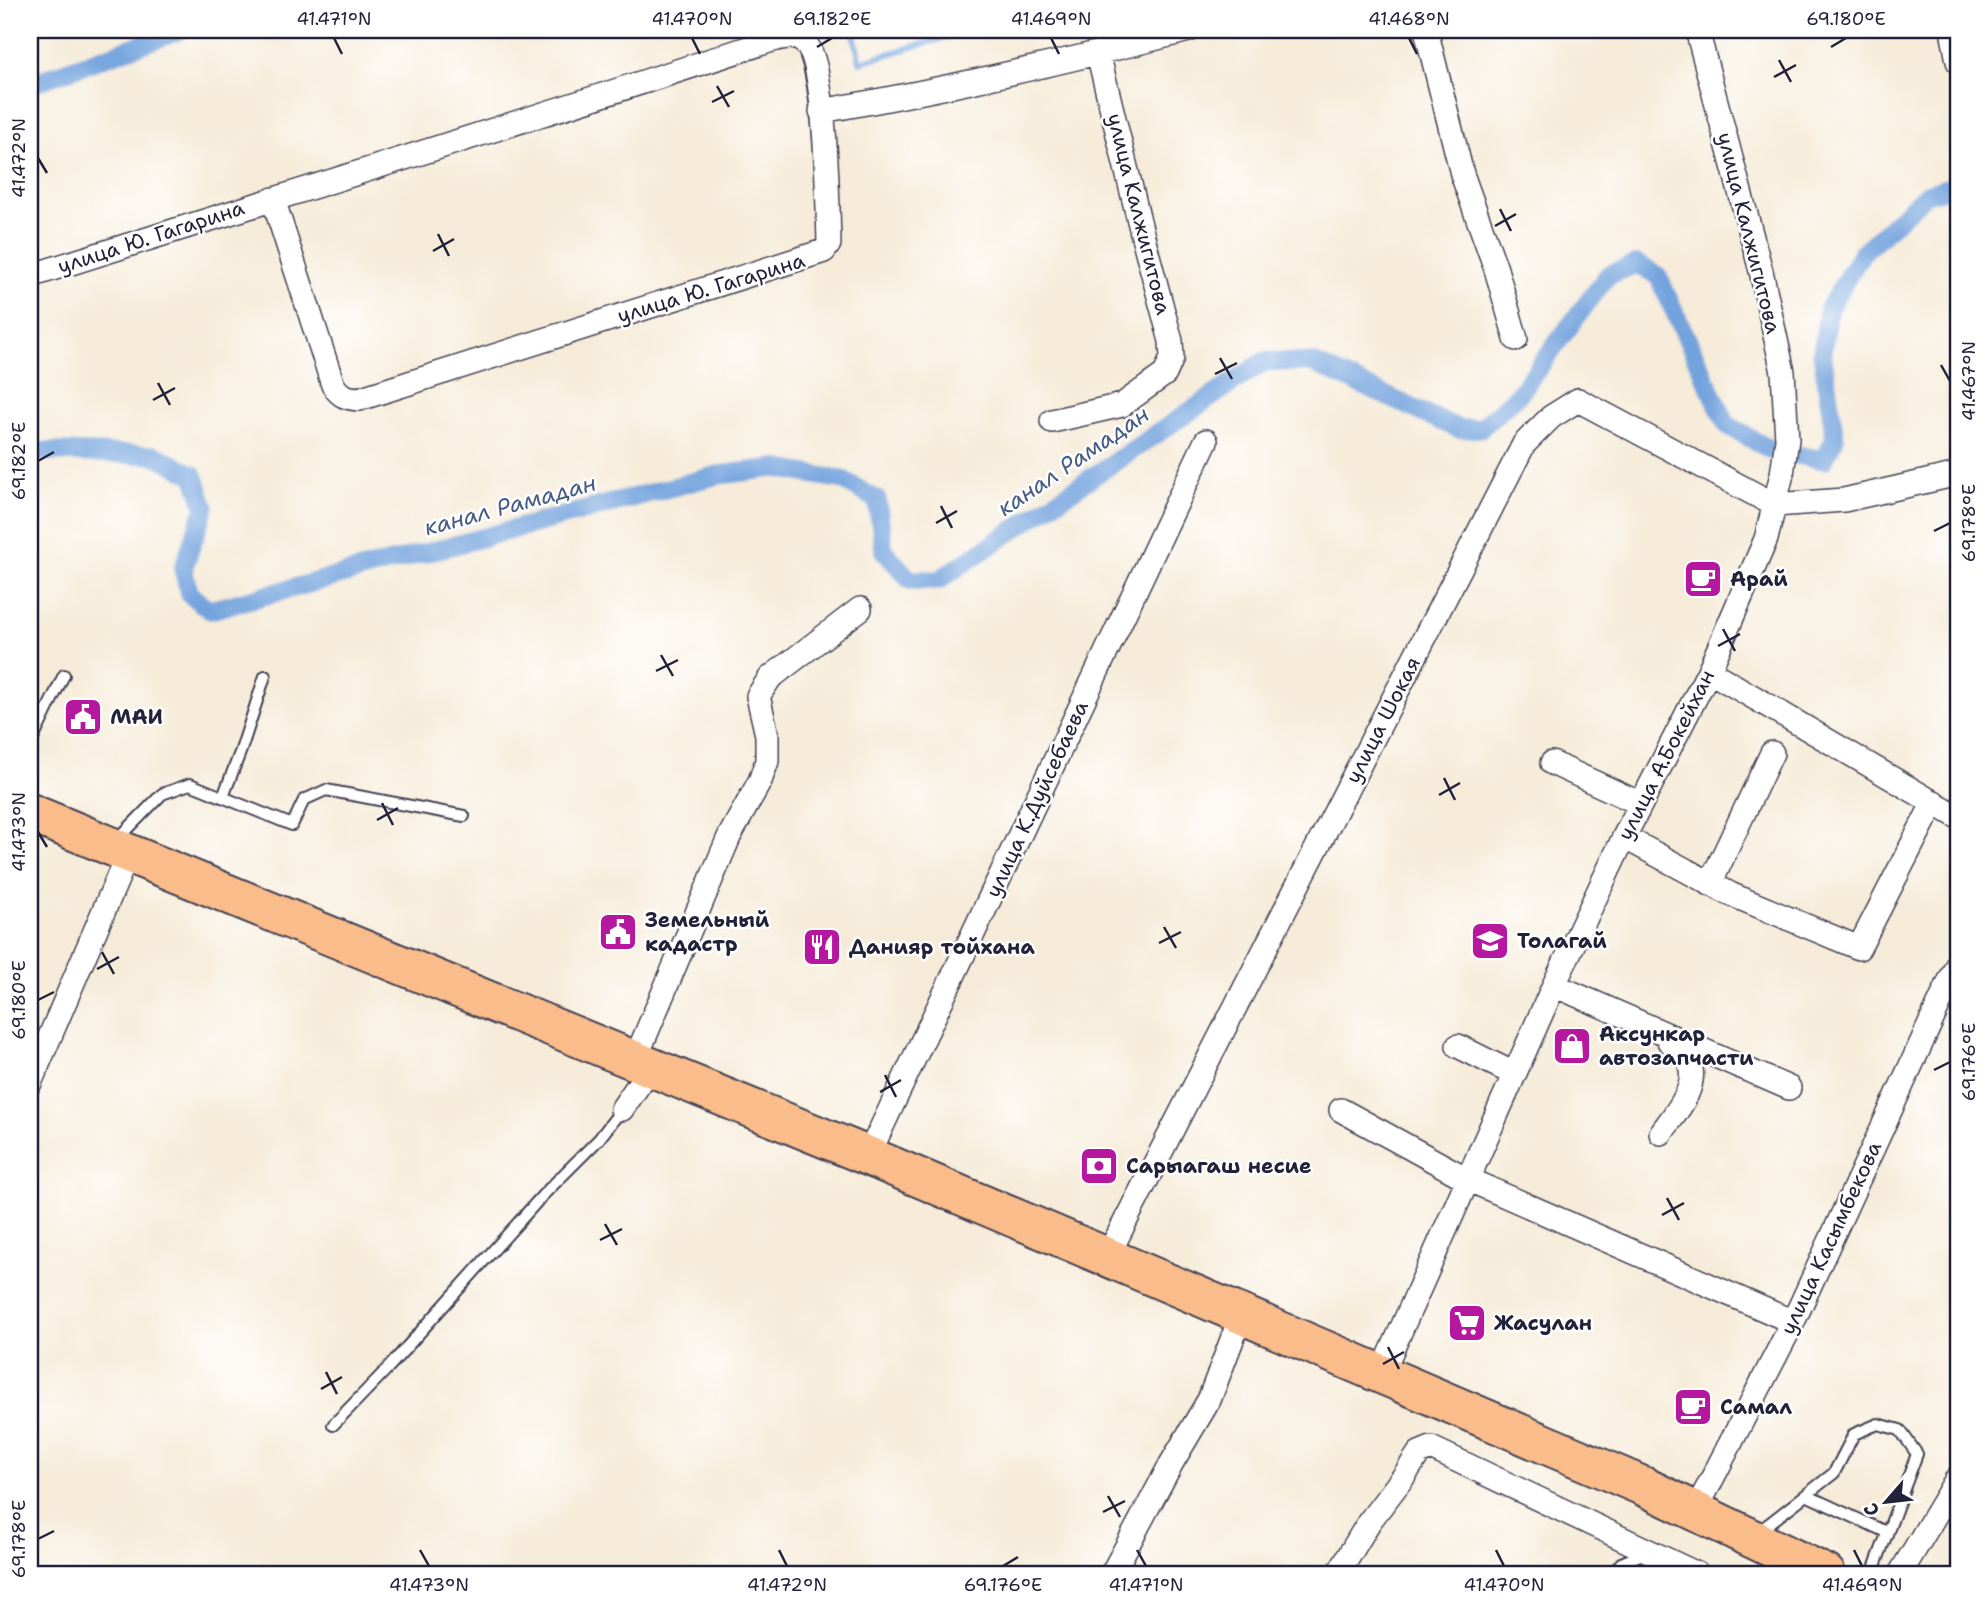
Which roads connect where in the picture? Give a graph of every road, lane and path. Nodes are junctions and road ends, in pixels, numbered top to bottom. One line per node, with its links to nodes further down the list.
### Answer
1 (1189, 30): 5 (street)
2 (1426, 30): 10 (street)
3 (1697, 30): 12 (street, улица Калжигитова)
4 (1952, 30): 6 (street)
5 (1098, 53): 7 (street); 11 (street, улица Калжигитова)
6 (1958, 61)
7 (821, 111): 8 (street, улица Ю. Гагарина); 8 (street, улица Ю. Гагарина)
8 (273, 198): 9 (street, улица Ю. Гагарина)
9 (30, 276)
10 (1516, 339)
11 (1052, 421)
12 (1787, 439): 15 (street, улица А.Бокейхан)
13 (1206, 441): 43 (street, улица К.Дуйсебаева)
14 (1958, 474): 15 (street)
15 (1775, 505): 17 (street, улица А.Бокейхан); 45 (street, улица Шокая)
16 (860, 610): 36 (street)
17 (1709, 671): 24 (street); 25 (street, улица А.Бокейхан)
18 (64, 675): 20 (lane)
19 (265, 676): 23 (lane)
20 (30, 745)
21 (1772, 753): 31 (street)
22 (1552, 762): 25 (street)
23 (223, 797): 27 (lane); 30 (lane)
24 (1934, 802): 28 (street); 31 (street)
25 (1640, 804): 29 (street, улица А.Бокейхан)
26 (30, 813): 30 (highway)
27 (464, 816)
28 (1958, 817)
29 (1624, 837): 31 (street); 33 (street, улица А.Бокейхан)
30 (119, 850): 36 (highway); 38 (street)
31 (1710, 884)
32 (1958, 963): 47 (street, улица Касымбекова)
33 (1554, 985): 34 (street); 37 (street, улица А.Бокейхан)
34 (1656, 1030): 39 (street); 42 (street)
35 (1458, 1046): 37 (street)
36 (643, 1064): 40 (street); 43 (highway)
37 (1514, 1074): 44 (street, улица А.Бокейхан)
38 (31, 1079)
39 (1789, 1088)
40 (622, 1109): 49 (lane)
41 (1340, 1110): 44 (street)
42 (1661, 1133)
43 (867, 1156): 45 (highway)
44 (1467, 1179): 47 (street); 48 (street, улица А.Бокейхан)
45 (1107, 1257): 46 (highway)
46 (1241, 1315): 48 (highway); 56 (street)
47 (1793, 1322): 52 (street, улица Касымбекова)
48 (1381, 1375): 52 (highway)
49 (333, 1425)
50 (1958, 1476): 62 (street)
51 (1806, 1495): 53 (lane); 53 (lane); 54 (lane)
52 (1696, 1510): 54 (highway)
53 (1886, 1532): 61 (lane)
54 (1752, 1537): 60 (highway)
55 (1651, 1551): 57 (street); 58 (lane); 59 (street)
56 (1112, 1574)
57 (1338, 1574)
58 (1613, 1574)
59 (1697, 1574)
60 (1826, 1574)
61 (1872, 1574)
62 (1900, 1574)

